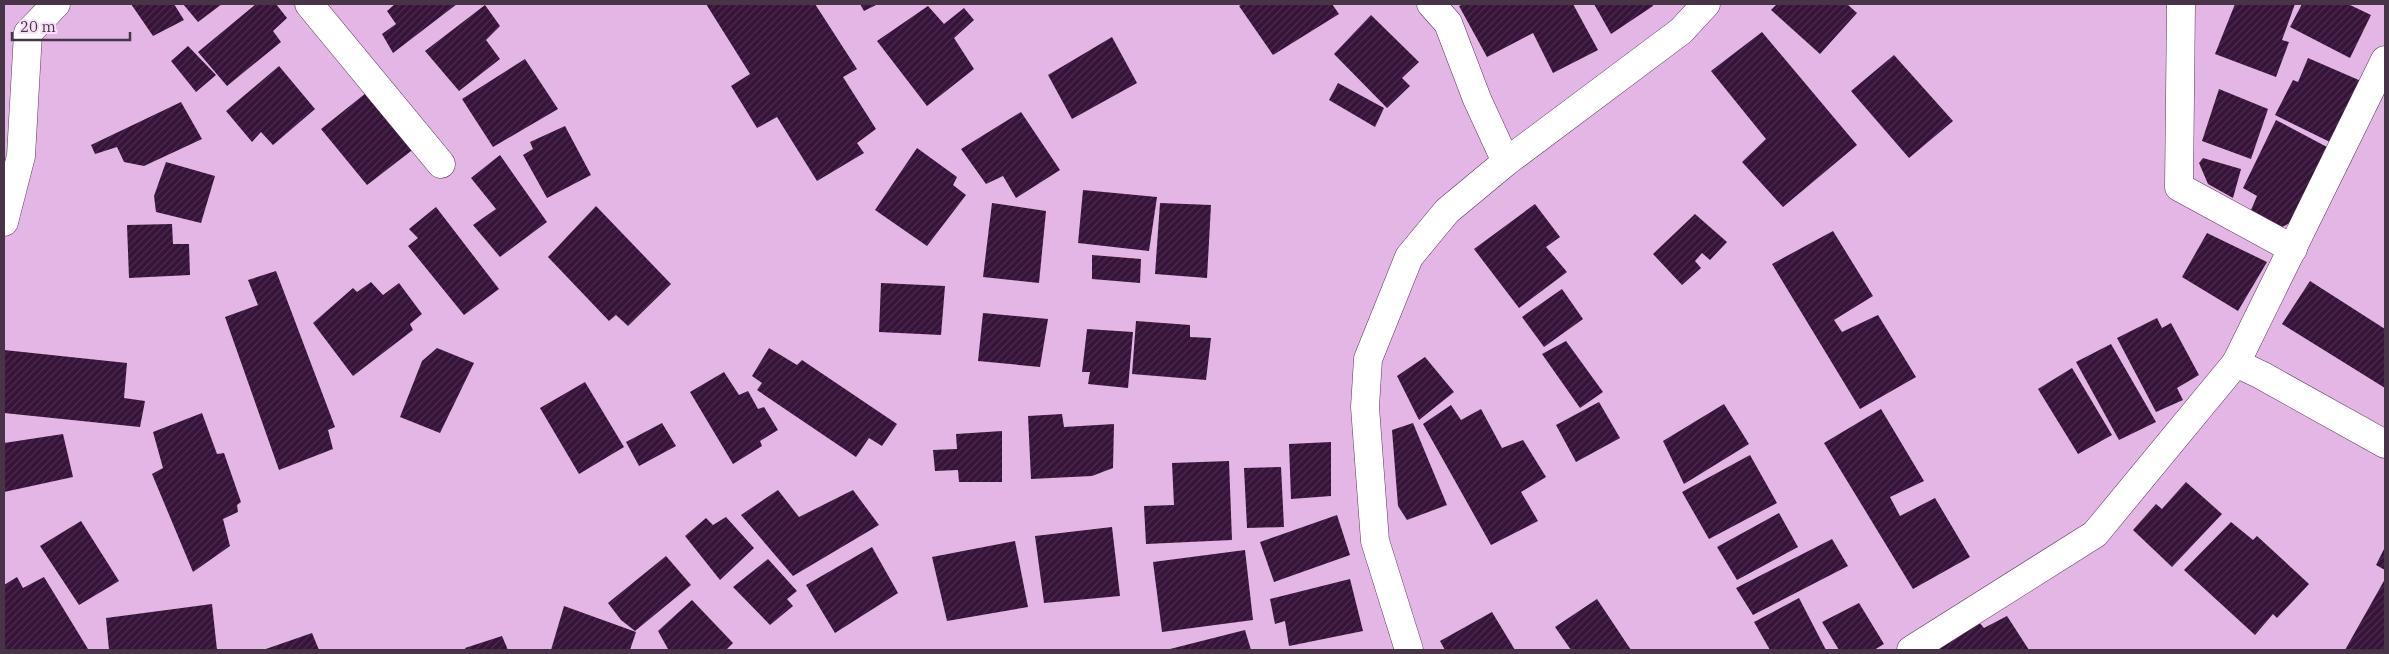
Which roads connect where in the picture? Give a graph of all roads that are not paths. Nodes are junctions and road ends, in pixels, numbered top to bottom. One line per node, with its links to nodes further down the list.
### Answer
1 (56, 4): 9 (street)
2 (309, 4): 8 (street)
3 (1431, 4): 7 (street)
4 (1706, 4): 7 (street)
5 (2181, 4): 10 (street)
6 (2385, 60): 10 (street)
7 (1506, 162): 13 (street)
8 (441, 164)
9 (4, 222)
10 (2293, 249): 11 (street)
11 (2236, 363): 12 (street); 14 (street)
12 (2385, 444)
13 (1409, 650)
14 (1911, 650)

